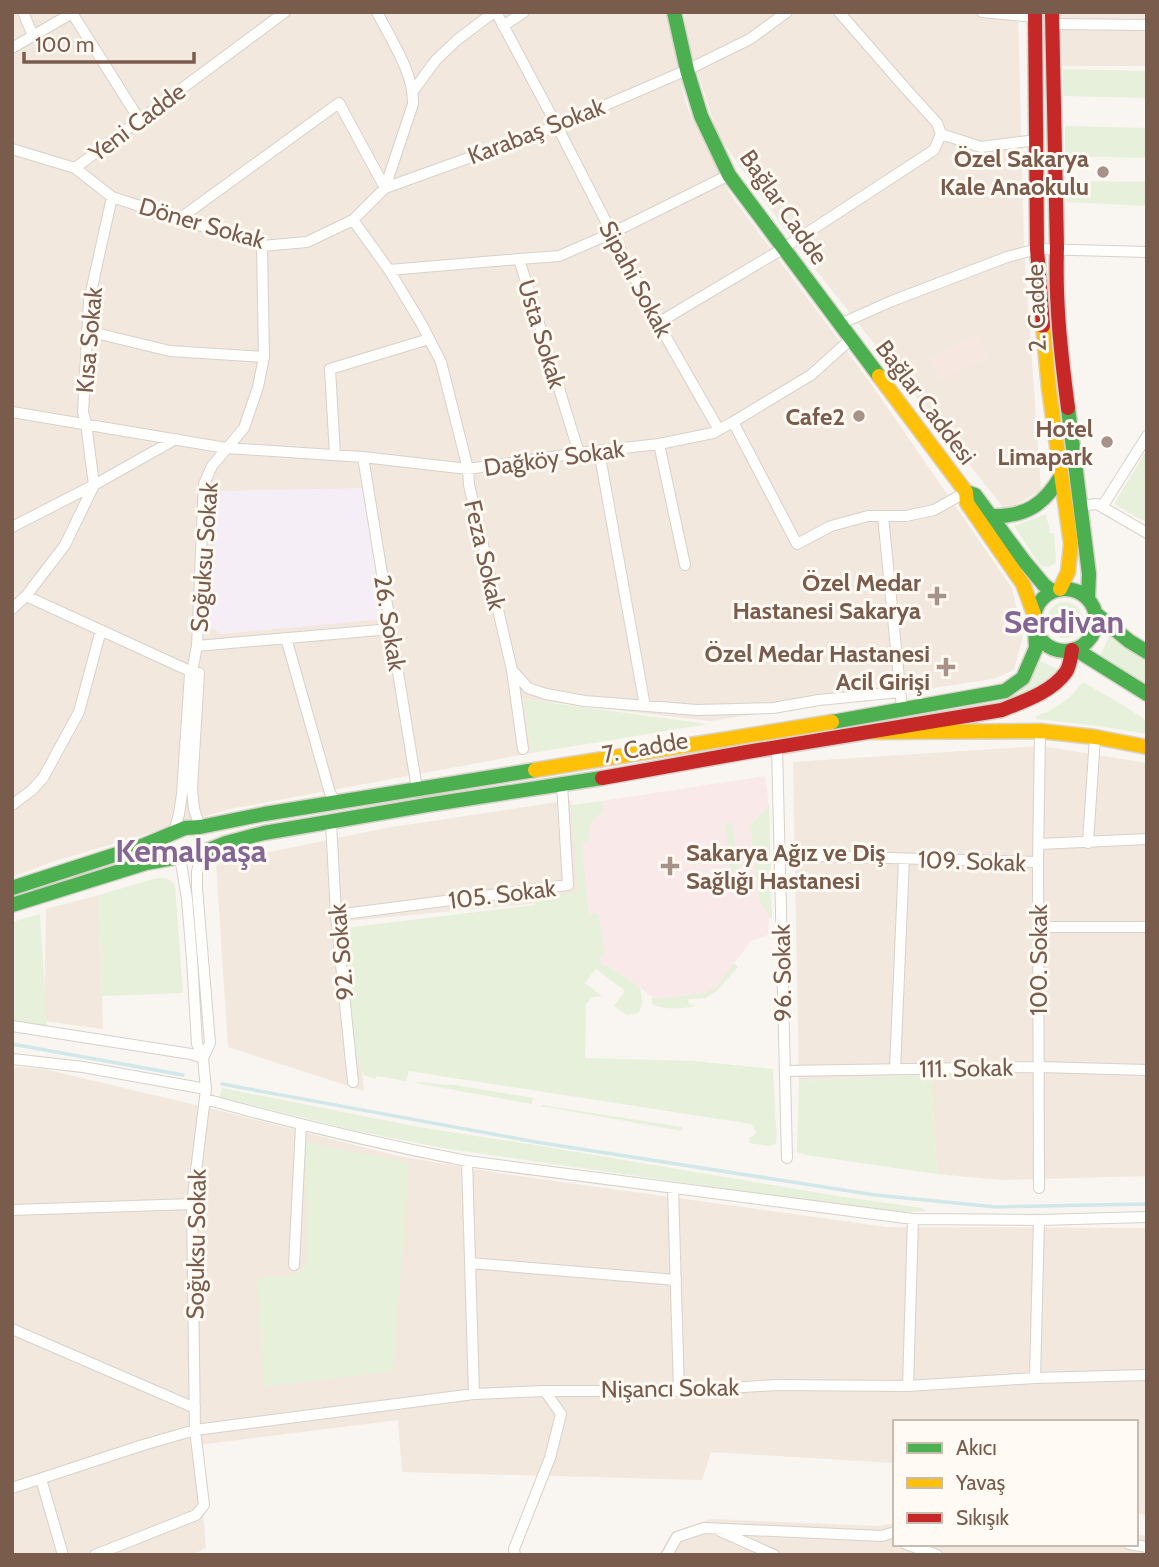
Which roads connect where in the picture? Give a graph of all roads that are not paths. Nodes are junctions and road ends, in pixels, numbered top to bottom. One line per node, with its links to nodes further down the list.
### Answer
1 (23, 12): 15 (street)
2 (285, 12): 19 (street, Yeni Cadde)
3 (377, 12): 18 (street)
4 (495, 12): 14 (street, Sipahi Sokak); 18 (street)
5 (524, 12): 14 (street)
6 (674, 12): 17 (main road, Bağlar Cadde)
7 (788, 12): 17 (street, Karabaş Sokak)
8 (839, 12): 21 (street)
9 (982, 12): 11 (street)
10 (73, 13): 15 (street); 19 (street)
11 (1035, 15): 22 (main road, 2. Cadde)
12 (1052, 18): 13 (street); 33 (main road, 2. Cadde)
13 (1147, 25)
14 (503, 26): 20 (street, Sipahi Sokak)
15 (33, 36): 16 (street)
16 (12, 48)
17 (687, 70): 20 (street, Karabaş Sokak); 25 (main road, Bağlar Cadde)
18 (413, 91): 26 (street, Döner Sokak)
19 (139, 119): 24 (street, Yeni Cadde)
20 (556, 126): 26 (street, Karabaş Sokak); 30 (street, Sipahi Sokak)
21 (940, 134): 22 (street); 32 (street)
22 (1037, 140): 34 (main road, 2. Cadde)
23 (12, 149): 24 (street, Yeni Cadde)
24 (75, 168): 27 (street, Döner Sokak)
25 (729, 175): 30 (street); 32 (main road, Bağlar Cadde)
26 (385, 188): 28 (street); 29 (street, Döner Sokak)
27 (112, 197): 28 (street, Döner Sokak); 40 (street, Kısa Sokak)
28 (179, 219): 31 (street, Döner Sokak)
29 (353, 220): 31 (street, Döner Sokak); 37 (street, Feza Sokak)
30 (612, 233): 36 (street); 38 (street, Sipahi Sokak)
31 (262, 246): 43 (street, Soğuksu Sokak)
32 (784, 248): 38 (street); 39 (main road, Bağlar Cadde)
33 (1057, 248): 34 (street); 35 (street); 60 (main road, 2. Cadde)
34 (1037, 249): 39 (street); 57 (main road, 2. Cadde)
35 (1147, 252)
36 (519, 259): 37 (street, Usta Sokak); 53 (street, Usta Sokak)
37 (389, 270): 41 (street, Feza Sokak)
38 (658, 323): 47 (street, Sipahi Sokak)
39 (840, 324): 42 (main road, Bağlar Cadde)
40 (87, 331): 43 (street); 46 (street, Kısa Sokak)
41 (429, 339): 54 (street); 56 (street, Feza Sokak)
42 (851, 339): 45 (street, Dağköy Sokak); 59 (main road, Bağlar Caddesi)
43 (264, 357): 51 (street, Soğuksu Sokak)
44 (12, 412): 46 (street, Dağköy Sokak)
45 (733, 422): 47 (street, Dağköy Sokak); 62 (street)
46 (86, 423): 49 (street, Dağköy Sokak); 58 (street, Kısa Sokak)
47 (719, 430): 50 (street, Dağköy Sokak)
48 (1147, 436): 61 (street)
49 (176, 439): 51 (street, Dağköy Sokak); 58 (street)
50 (659, 444): 52 (street, Dağköy Sokak); 66 (street)
51 (226, 448): 54 (street, Dağköy Sokak); 77 (street, Soğuksu Sokak)
52 (599, 451): 53 (street, Dağköy Sokak); 84 (street)
53 (579, 453): 56 (street, Dağköy Sokak)
54 (335, 454): 55 (street, Dağköy Sokak)
55 (363, 457): 56 (street, Dağköy Sokak); 73 (street, 26. Sokak)
56 (468, 469): 80 (street, Feza Sokak)
57 (1061, 476): 63 (main road); 67 (main road, 2. Cadde)
58 (94, 485): 64 (street); 68 (street)
59 (966, 492): 62 (street); 63 (main road, Bağlar Caddesi); 72 (main road, Bağlar Caddesi)
60 (1079, 506): 61 (street); 69 (main road, 2. Cadde)
61 (1102, 507): 65 (street)
62 (883, 516): 82 (street)
63 (991, 516): 67 (main road, Bağlar Caddesi)
64 (12, 527)
65 (1147, 533)
66 (685, 565)
67 (1056, 590): 69 (main road); 72 (main road)
68 (26, 596): 70 (street); 75 (street)
69 (1088, 599): 71 (main road)
70 (12, 609)
71 (1095, 613): 78 (main road); 79 (main road)
72 (1034, 614): 74 (main road)
73 (391, 629): 76 (street); 93 (street, 26. Sokak)
74 (1035, 629): 78 (main road); 85 (main road, 7. Cadde)
75 (101, 630): 81 (street); 95 (street)
76 (286, 638): 77 (street); 94 (street)
77 (197, 646): 81 (street, Soğuksu Sokak)
78 (1074, 650): 83 (main road); 86 (main road, 7. Cadde)
79 (1147, 652)
80 (512, 670): 84 (street); 91 (street, Feza Sokak)
81 (192, 672): 97 (street, Soğuksu Sokak); 98 (street, Soğuksu Sokak)
82 (900, 692): 84 (street); 85 (street)
83 (1147, 694)
84 (645, 706)
85 (902, 709): 93 (main road, 7. Cadde)
86 (873, 732): 87 (main road); 89 (main road, 7. Cadde)
87 (1040, 732): 88 (main road); 101 (street, 100. Sokak)
88 (1095, 737): 90 (main road); 100 (street)
89 (776, 747): 92 (main road, 7. Cadde); 103 (street, 96. Sokak)
90 (1147, 747)
91 (523, 750)
92 (562, 785): 96 (main road, 7. Cadde); 109 (street, 105. Sokak)
93 (417, 789): 94 (main road, 7. Cadde)
94 (335, 802): 97 (main road, 7. Cadde)
95 (12, 805)
96 (331, 822): 102 (main road, 7. Cadde); 109 (street, 92. Sokak)
97 (200, 827): 98 (main road, 7. Cadde); 102 (main road)
98 (174, 833): 104 (main road); 107 (main road)
99 (1147, 839): 100 (street)
100 (1088, 843): 101 (street)
101 (1039, 844): 106 (street, 100. Sokak)
102 (201, 853): 104 (main road, 7. Cadde); 113 (street)
103 (779, 855): 105 (street, 109. Sokak); 118 (street, 96. Sokak)
104 (180, 857): 108 (main road); 113 (street)
105 (904, 859): 106 (street, 109. Sokak); 116 (street)
106 (1038, 862): 110 (street, 100. Sokak)
107 (12, 888)
108 (12, 905)
109 (336, 915): 119 (street, 92. Sokak)
110 (1038, 927): 111 (street); 115 (street, 100. Sokak)
111 (1147, 927)
112 (12, 1026): 113 (street)
113 (203, 1058): 120 (street, Soğuksu Sokak)
114 (12, 1059): 120 (street)
115 (1038, 1067): 116 (street, 111. Sokak); 117 (street, 111. Sokak); 125 (street, 100. Sokak)
116 (895, 1069): 118 (street, 111. Sokak)
117 (1147, 1070)
118 (785, 1071): 122 (street, 96. Sokak)
119 (353, 1082)
120 (205, 1094): 121 (street); 126 (street, Soğuksu Sokak)
121 (300, 1125): 123 (street); 132 (street)
122 (787, 1158)
123 (467, 1161): 124 (street); 131 (street)
124 (673, 1188): 129 (street); 133 (street)
125 (1039, 1188)
126 (192, 1204): 127 (street); 141 (street, Soğuksu Sokak)
127 (12, 1210)
128 (1147, 1217): 130 (street)
129 (913, 1219): 130 (street); 137 (street)
130 (1039, 1220): 136 (street)
131 (470, 1263): 133 (street); 140 (street)
132 (294, 1265)
133 (676, 1280): 139 (street)
134 (12, 1329): 141 (street)
135 (1147, 1375): 136 (street, Nişancı Sokak)
136 (1035, 1378): 137 (street, Nişancı Sokak)
137 (908, 1386): 139 (street, Nişancı Sokak)
138 (545, 1391): 139 (street, Nişancı Sokak); 140 (street, Nişancı Sokak); 152 (street)
139 (679, 1391)
140 (474, 1394): 142 (street, Nişancı Sokak)
141 (195, 1408): 142 (street, Soğuksu Sokak)
142 (195, 1430): 143 (street, Nişancı Sokak); 151 (street, Soğuksu Sokak)
143 (41, 1479): 144 (street, Nişancı Sokak); 150 (street)
144 (12, 1488)
145 (713, 1528): 147 (street); 153 (street); 154 (street)
146 (893, 1533): 147 (street)
147 (882, 1536): 148 (street)
148 (893, 1539)
149 (912, 1546): 155 (street)
150 (63, 1555)
151 (95, 1555)
152 (515, 1555)
153 (667, 1555)
154 (774, 1555)
155 (937, 1555)

